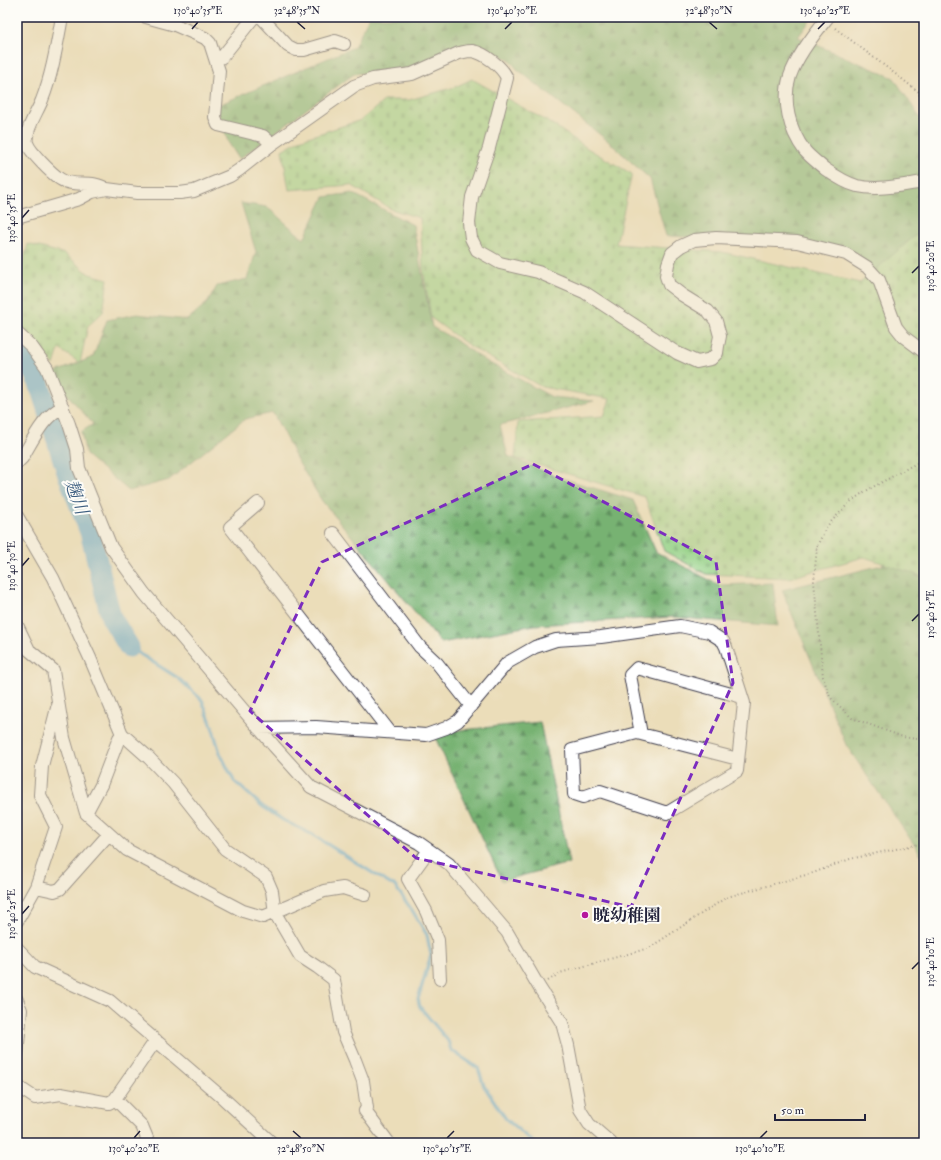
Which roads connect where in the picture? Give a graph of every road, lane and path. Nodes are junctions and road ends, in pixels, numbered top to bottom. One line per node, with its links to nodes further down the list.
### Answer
1 (62, 17): 14 (street)
2 (146, 17): 6 (street)
3 (254, 17): 8 (street)
4 (261, 17): 7 (street)
5 (826, 19): 10 (path); 13 (street)
6 (181, 22): 8 (street)
7 (344, 44)
8 (216, 61): 12 (street)
9 (924, 90): 10 (path)
10 (919, 92): 11 (path)
11 (924, 109)
12 (272, 144): 14 (street); 17 (street)
13 (924, 182)
14 (106, 189): 15 (street)
15 (17, 217)
16 (17, 333): 18 (street)
17 (924, 352)
18 (61, 408): 20 (street); 28 (street)
19 (924, 459): 32 (path)
20 (17, 463)
21 (258, 503): 29 (street)
22 (17, 516): 30 (street)
23 (333, 533): 27 (street)
24 (17, 625): 26 (street)
25 (742, 696): 27 (street); 31 (street); 33 (street)
26 (59, 701): 34 (street); 38 (street)
27 (471, 706): 29 (street)
28 (258, 728): 29 (street); 37 (street)
29 (390, 732)
30 (122, 734): 34 (street); 40 (street)
31 (641, 734): 33 (street); 33 (street)
32 (924, 740)
33 (738, 758)
34 (86, 813): 35 (street)
35 (109, 834): 38 (street); 40 (street)
36 (924, 843): 44 (path)
37 (429, 850): 43 (street); 44 (street)
38 (36, 887): 41 (street)
39 (365, 895): 40 (street)
40 (275, 913): 52 (street)
41 (17, 921)
42 (17, 948): 46 (street)
43 (440, 979)
44 (539, 987): 53 (street)
45 (17, 1000): 47 (street)
46 (156, 1040): 49 (street); 51 (street)
47 (17, 1054)
48 (17, 1086): 49 (street)
49 (115, 1099): 50 (street)
50 (149, 1143)
51 (272, 1143)
52 (389, 1143)
53 (611, 1143)

